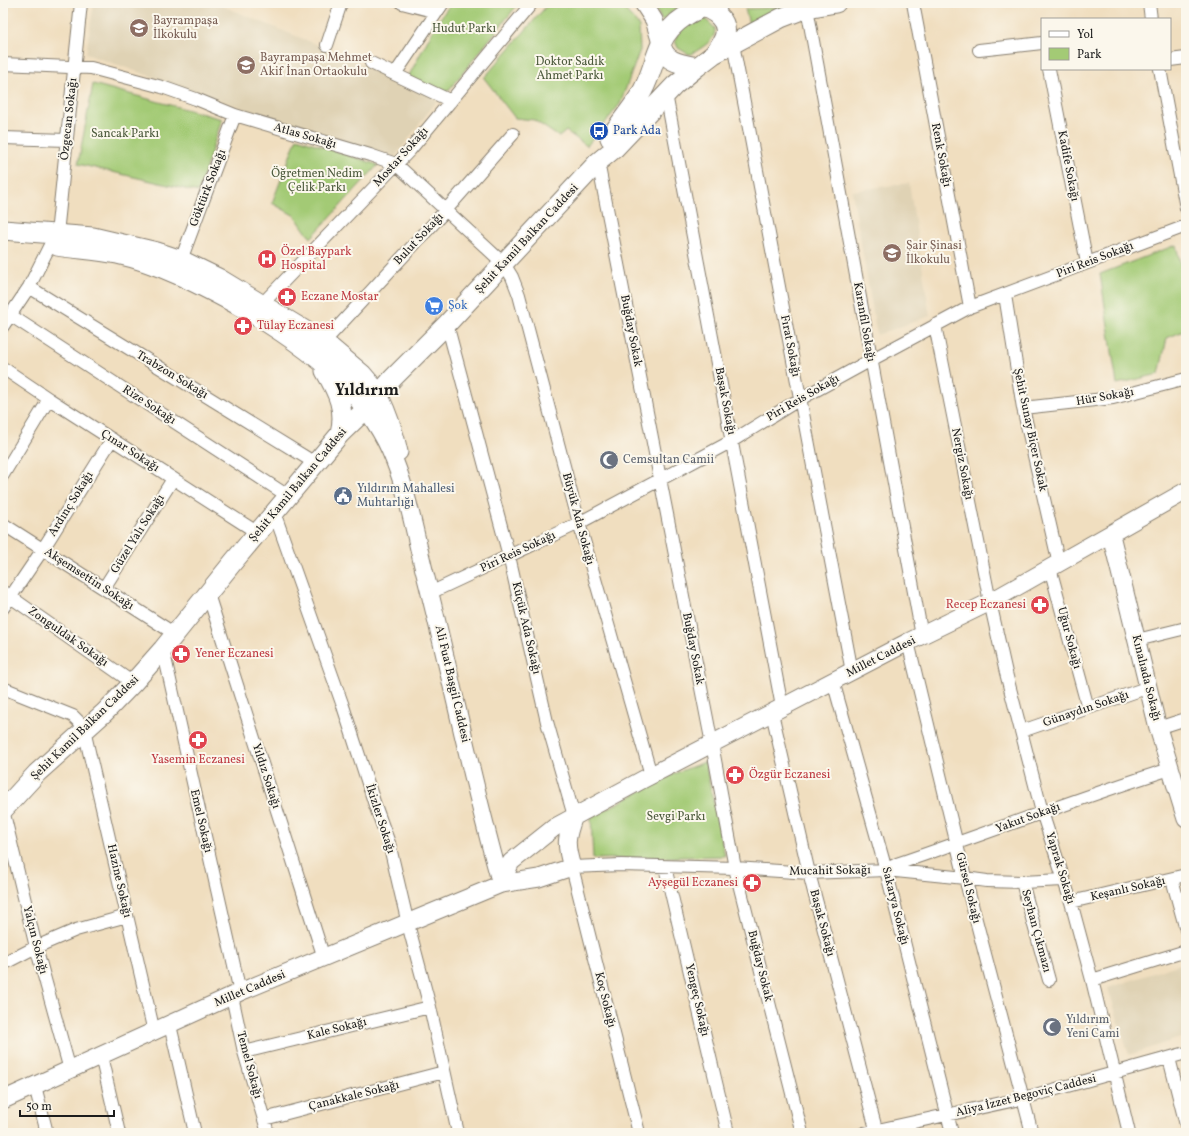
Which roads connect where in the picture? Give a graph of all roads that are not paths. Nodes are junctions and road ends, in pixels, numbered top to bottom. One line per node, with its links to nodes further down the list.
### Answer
1 (81, 3): 23 (street, Özgecan Sokağı)
2 (341, 3): 16 (street)
3 (402, 3): 10 (street)
4 (532, 3): 29 (street, Mostar Sokağı)
5 (643, 3): 13 (main road)
6 (836, 3): 11 (main road, Şehit Kamil Balkan Caddesi)
7 (912, 3): 48 (street, Renk Sokağı)
8 (1149, 3): 12 (street)
9 (705, 4): 13 (main road, Şehit Kamil Balkan Caddesi); 18 (main road)
10 (440, 8): 27 (street)
11 (807, 8): 14 (main road, Şehit Kamil Balkan Caddesi); 54 (street, Karanfil Sokağı)
12 (1151, 18)
13 (661, 43): 24 (main road); 34 (main road, Şehit Kamil Balkan Caddesi)
14 (733, 44): 18 (main road, Şehit Kamil Balkan Caddesi); 59 (street, Fırat Sokağı)
15 (1041, 44): 17 (street)
16 (327, 45)
17 (979, 50)
18 (714, 54): 24 (main road, Şehit Kamil Balkan Caddesi)
19 (1186, 58): 20 (street)
20 (1171, 60)
21 (371, 63): 27 (street)
22 (3, 64): 23 (street, Atlas Sokağı)
23 (74, 67): 30 (street, Atlas Sokağı); 33 (street, Özgecan Sokağı)
24 (697, 67): 28 (main road, Şehit Kamil Balkan Caddesi)
25 (1049, 70): 43 (street, Kadife Sokağı)
26 (1160, 70): 36 (street)
27 (395, 74): 29 (street)
28 (666, 94): 34 (main road, Şehit Kamil Balkan Caddesi); 64 (street, Başak Sokağı)
29 (451, 101): 35 (street, Mostar Sokağı)
30 (235, 116): 35 (street, Atlas Sokağı); 42 (street, Göktürk Sokağı)
31 (513, 134): 37 (street, Bulut Sokağı)
32 (3, 138): 33 (street)
33 (67, 140): 40 (street, Özgecan Sokağı)
34 (598, 162): 44 (main road, Şehit Kamil Balkan Caddesi); 68 (street, Buğday Sokak)
35 (396, 164): 37 (street, Atlas Sokağı); 47 (street, Mostar Sokağı)
36 (1186, 208)
37 (446, 210): 44 (street, Atlas Sokağı); 53 (street, Bulut Sokağı)
38 (1186, 226): 43 (street, Piri Reis Sokağı)
39 (3, 230): 40 (main road)
40 (54, 240): 41 (main road); 42 (main road); 45 (street, Özgecan Sokağı); 53 (main road)
41 (3, 242)
42 (181, 260): 47 (main road)
43 (1087, 263): 46 (street, Piri Reis Sokağı)
44 (504, 264): 50 (main road, Şehit Kamil Balkan Caddesi); 73 (street, Büyük Ada Sokağı)
45 (29, 288): 49 (street, Özgecan Sokağı); 65 (street, Trabzon Sokağı)
46 (1005, 295): 48 (street, Piri Reis Sokağı); 60 (street, Şehit Sunay Biçer Sokak)
47 (262, 304): 53 (main road)
48 (970, 307): 51 (street, Piri Reis Sokağı)
49 (10, 315): 52 (street, Özgecan Sokağı); 71 (street, Rize Sokağı)
50 (447, 324): 57 (main road, Şehit Kamil Balkan Caddesi); 78 (street, Küçük Ada Sokağı)
51 (935, 325): 54 (street, Piri Reis Sokağı); 84 (street, Nergiz Sokağı)
52 (3, 326)
53 (321, 350): 57 (main road); 61 (main road); 62 (main road)
54 (871, 360): 59 (street, Piri Reis Sokağı); 88 (street, Karanfil Sokağı)
55 (3, 368): 58 (street, Çınar Sokağı)
56 (1186, 379): 60 (street, Hür Sokağı)
57 (379, 394): 61 (main road, Şehit Kamil Balkan Caddesi); 69 (main road)
58 (50, 399): 63 (street, Çınar Sokağı); 66 (street)
59 (800, 399): 64 (street, Piri Reis Sokağı); 91 (street, Fırat Sokağı)
60 (1023, 408): 79 (street, Şehit Sunay Biçer Sokak)
61 (366, 409): 62 (main road, Şehit Kamil Balkan Caddesi); 69 (main road)
62 (340, 434): 65 (main road, Şehit Kamil Balkan Caddesi)
63 (112, 439): 67 (street, Çınar Sokağı); 77 (street, Ardınç Sokağı)
64 (732, 441): 68 (street, Piri Reis Sokağı); 97 (street, Başak Sokağı)
65 (315, 463): 71 (main road, Şehit Kamil Balkan Caddesi)
66 (3, 475)
67 (173, 479): 75 (street, Çınar Sokağı); 80 (street, Güzel Yalı Sokağı)
68 (660, 479): 73 (street, Piri Reis Sokağı); 102 (street, Buğday Sokak)
69 (402, 484): 81 (main road, Ali Fuat Başgil Caddesi)
70 (1186, 491): 76 (main road, Millet Caddesi)
71 (288, 496): 72 (main road, Şehit Kamil Balkan Caddesi)
72 (274, 512): 75 (main road, Şehit Kamil Balkan Caddesi); 127 (street, İkizler Sokağı)
73 (579, 523): 78 (street, Piri Reis Sokağı); 104 (street, Büyük Ada Sokağı)
74 (3, 524): 77 (street, Akşemsettin Sokağı)
75 (258, 533): 83 (main road, Şehit Kamil Balkan Caddesi)
76 (1110, 535): 79 (main road, Millet Caddesi); 89 (main road, Kınalıada Sokağı)
77 (43, 549): 80 (street, Akşemsettin Sokağı); 82 (street, Ardınç Sokağı)
78 (509, 556): 81 (street, Piri Reis Sokağı); 107 (street, Küçük Ada Sokağı)
79 (1054, 566): 84 (main road, Millet Caddesi); 96 (street, Uğur Sokağı)
80 (104, 588): 87 (street, Akşemsettin Sokağı)
81 (430, 593): 110 (main road, Ali Fuat Başgil Caddesi)
82 (6, 594): 85 (street, Ardınç Sokağı); 93 (street, Zonguldak Sokağı)
83 (208, 594): 87 (main road, Şehit Kamil Balkan Caddesi); 131 (street, Yıldız Sokağı)
84 (990, 602): 88 (main road, Millet Caddesi); 101 (street, Yaprak Sokağı)
85 (3, 608)
86 (1186, 628): 89 (street)
87 (175, 634): 90 (main road, Şehit Kamil Balkan Caddesi)
88 (915, 639): 91 (main road, Millet Caddesi); 111 (street, Gürsel Sokağı)
89 (1137, 640): 95 (main road, Kınalıada Sokağı)
90 (163, 649): 93 (main road, Şehit Kamil Balkan Caddesi); 135 (street, Emel Sokağı)
91 (852, 672): 92 (main road, Millet Caddesi)
92 (833, 681): 97 (main road, Millet Caddesi); 117 (street, Sakarya Sokağı)
93 (133, 683): 100 (main road, Şehit Kamil Balkan Caddesi)
94 (3, 688): 100 (street)
95 (1149, 688): 96 (street, Günaydın Sokağı); 99 (main road, Kınalıada Sokağı)
96 (1088, 708): 101 (street, Günaydın Sokağı)
97 (777, 710): 102 (main road, Millet Caddesi); 118 (street, Başak Sokağı)
98 (1186, 719): 99 (street)
99 (1158, 728): 103 (main road, Kınalıada Sokağı)
100 (84, 730): 105 (main road, Şehit Kamil Balkan Caddesi); 126 (street, Hazine Sokağı)
101 (1022, 731): 106 (street, Yaprak Sokağı)
102 (712, 744): 104 (main road, Millet Caddesi); 116 (street, Buğday Sokak)
103 (1170, 769): 106 (street, Yakut Sokağı); 108 (main road, Kınalıada Sokağı)
104 (651, 775): 107 (main road, Millet Caddesi)
105 (3, 810): 129 (street, Yalçın Sokağı)
106 (1042, 812): 111 (street, Yakut Sokağı); 122 (street, Yaprak Sokağı)
107 (574, 816): 109 (main road, Millet Caddesi); 112 (main road)
108 (1186, 816)
109 (545, 834): 112 (main road); 113 (main road, Millet Caddesi)
110 (487, 835): 113 (main road); 124 (main road, Ali Fuat Başgil Caddesi)
111 (957, 844): 117 (street, Yakut Sokağı); 120 (street, Gürsel Sokağı)
112 (567, 850): 114 (main road)
113 (519, 855): 124 (main road, Millet Caddesi)
114 (572, 867): 115 (street, Mucahit Sokağı); 124 (main road, Millet Caddesi); 158 (street, Koç Sokağı)
115 (665, 867): 116 (street, Mucahit Sokağı); 159 (street, Yengeç Sokağı)
116 (735, 868): 118 (street, Mucahit Sokağı); 160 (street, Buğday Sokak)
117 (886, 870): 118 (street, Mucahit Sokağı); 120 (street, Mucahit Sokağı); 149 (street, Sakarya Sokağı)
118 (809, 873): 152 (street, Başak Sokağı)
119 (1186, 875): 121 (street, Keşanlı Sokağı)
120 (965, 878): 123 (street, Mucahit Sokağı); 147 (street, Gürsel Sokağı)
121 (1172, 879): 125 (street, Keşanlı Sokağı); 128 (street)
122 (1063, 880): 123 (street, Mucahit Sokağı); 125 (street, Yaprak Sokağı)
123 (1022, 882): 133 (street, Seyhan Çıkmazı)
124 (501, 884): 127 (main road, Millet Caddesi)
125 (1071, 902): 134 (street, Yaprak Sokağı)
126 (127, 916): 129 (street); 138 (street, Hazine Sokağı)
127 (408, 924): 131 (main road, Millet Caddesi); 136 (street, İkizler Sokağı)
128 (1186, 930)
129 (36, 947): 132 (street); 143 (street, Yalçın Sokağı)
130 (1186, 951): 134 (street)
131 (324, 958): 135 (main road, Millet Caddesi)
132 (3, 964)
133 (1049, 980)
134 (1092, 980): 145 (street, Yaprak Sokağı)
135 (236, 994): 137 (main road, Millet Caddesi); 139 (street, Temel Sokağı)
136 (430, 1007): 139 (street, Kale Sokağı); 144 (street, İkizler Sokağı)
137 (170, 1024): 138 (main road, Millet Caddesi); 155 (street)
138 (154, 1032): 141 (main road, Millet Caddesi)
139 (244, 1052): 150 (street, Temel Sokağı)
140 (1186, 1054): 142 (street, Aliya İzzet Begoviç Caddesi)
141 (101, 1056): 143 (main road, Millet Caddesi); 154 (street)
142 (1169, 1058): 145 (street, Aliya İzzet Begoviç Caddesi); 151 (street)
143 (70, 1070): 146 (main road, Millet Caddesi)
144 (444, 1072): 150 (street, Çanakkale Sokağı); 157 (street, İkizler Sokağı)
145 (1114, 1074): 147 (street, Aliya İzzet Begoviç Caddesi); 164 (street, Yaprak Sokağı)
146 (35, 1086): 148 (main road, Millet Caddesi); 153 (street)
147 (1024, 1098): 149 (street, Aliya İzzet Begoviç Caddesi); 163 (street, Gürsel Sokağı)
148 (3, 1100)
149 (948, 1114): 152 (street, Aliya İzzet Begoviç Caddesi); 162 (street, Sakarya Sokağı)
150 (264, 1119): 156 (street, Temel Sokağı)
151 (1186, 1125)
152 (877, 1132): 161 (street, Aliya İzzet Begoviç Caddesi)
153 (47, 1133)
154 (119, 1133)
155 (195, 1133)
156 (268, 1133)
157 (458, 1133)
158 (639, 1133)
159 (728, 1133)
160 (802, 1133)
161 (864, 1133)
162 (952, 1133)
163 (1032, 1133)
164 (1129, 1133)

